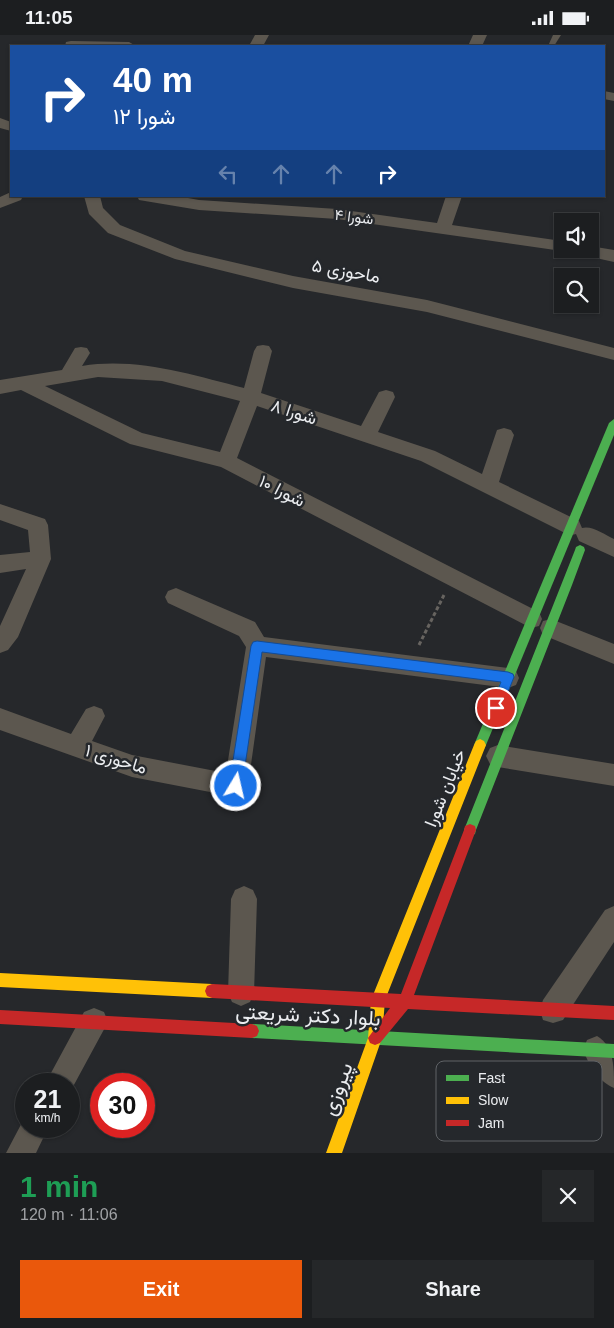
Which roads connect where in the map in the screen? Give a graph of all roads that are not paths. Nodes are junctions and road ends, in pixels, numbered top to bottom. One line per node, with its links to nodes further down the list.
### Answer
1 (13, 197): 5 (street)
2 (92, 197): 12 (street, ماحوزی ۵)
3 (151, 197): 6 (street, شورا ۴)
4 (454, 197): 6 (street)
5 (0, 203)
6 (442, 229): 7 (street, شورا ۴)
7 (554, 245)
8 (599, 253): 9 (street)
9 (614, 256)
10 (263, 351): 16 (street)
11 (81, 353): 13 (street)
12 (614, 354)
13 (67, 376): 14 (street, شورا ۸); 16 (street, شورا ۸)
14 (25, 384): 15 (street, شورا ۸); 21 (street, شورا ۱۰)
15 (0, 387)
16 (250, 397): 20 (street, شورا ۸); 21 (street)
17 (386, 397): 20 (street)
18 (614, 423): 24 (main road, خیابان شورا)
19 (504, 435): 22 (street)
20 (366, 436): 22 (street, شورا ۸)
21 (226, 461): 29 (street, شورا ۱۰)
22 (488, 486): 24 (street, شورا ۸)
23 (0, 512): 26 (street)
24 (583, 529): 25 (street, شورا ۸); 29 (main road, خیابان شورا); 30 (main road, خیابان شورا)
25 (614, 549)
26 (41, 559): 27 (street); 31 (street)
27 (0, 565)
28 (176, 597): 32 (street)
29 (531, 619): 34 (main road, خیابان شورا)
30 (551, 628): 33 (street); 38 (main road, خیابان شورا)
31 (0, 643)
32 (257, 646): 34 (street); 37 (street, ماحوزی ۱)
33 (614, 654)
34 (508, 677): 44 (main road, خیابان شورا)
35 (94, 716): 37 (street)
36 (0, 719): 37 (street, ماحوزی ۱)
37 (76, 747)
38 (498, 756): 39 (street); 45 (main road, خیابان شورا)
39 (614, 775)
40 (244, 899): 43 (street)
41 (614, 919): 46 (street)
42 (0, 980): 43 (main road, بلوار دکتر شریعتی)
43 (241, 993): 44 (main road, بلوار دکتر شریعتی)
44 (378, 1000): 45 (main road, بلوار دکتر شریعتی); 50 (main road, خیابان شورا)
45 (405, 1001): 46 (main road, بلوار دکتر شریعتی); 50 (main road, خیابان شورا)
46 (553, 1009): 47 (main road, بلوار دکتر شریعتی)
47 (614, 1013)
48 (0, 1017): 49 (main road, بلوار دکتر شریعتی)
49 (94, 1022): 50 (main road, بلوار دکتر شریعتی); 52 (street)
50 (375, 1037): 51 (main road, بلوار دکتر شریعتی); 56 (main road, پیروزی)
51 (605, 1050): 53 (street)
52 (65, 1073)
53 (614, 1074)
54 (28, 1138): 55 (street)
55 (20, 1153)
56 (334, 1153)

